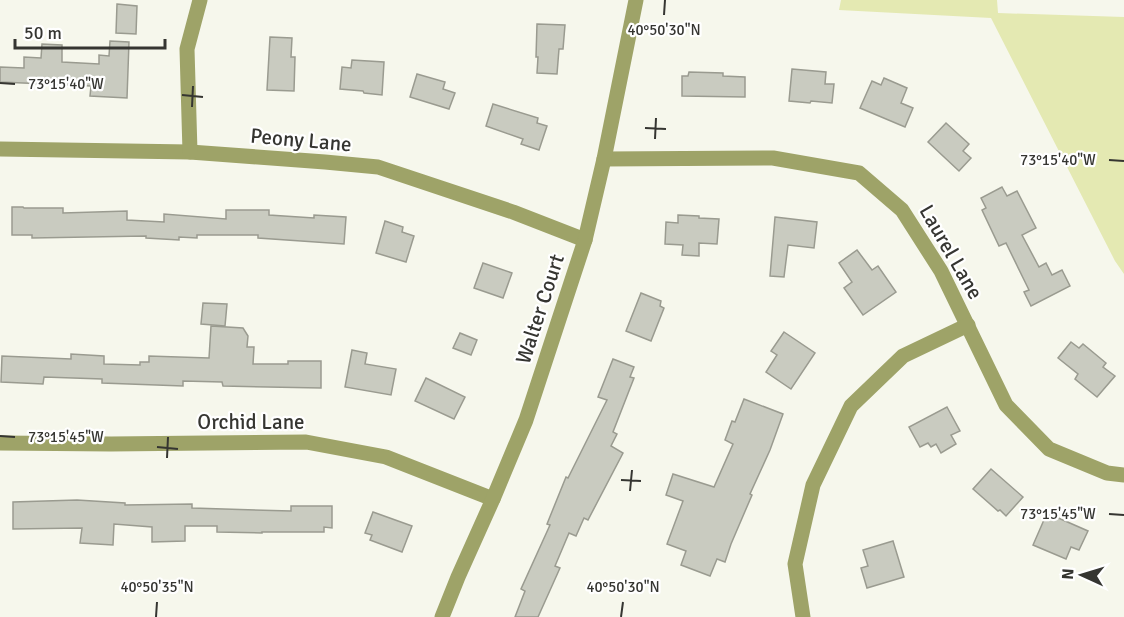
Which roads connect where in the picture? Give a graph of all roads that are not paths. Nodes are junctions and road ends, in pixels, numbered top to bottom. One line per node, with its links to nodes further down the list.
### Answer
1 (200, 0): 4 (street)
2 (636, 0): 5 (street, Walter Court)
3 (0, 149): 4 (street, Peony Lane)
4 (190, 152): 6 (street, Peony Lane)
5 (604, 159): 6 (street, Walter Court); 7 (street, Laurel Lane)
6 (585, 240): 10 (street, Walter Court)
7 (968, 325): 9 (street, Laurel Lane); 12 (street)
8 (0, 443): 10 (street, Orchid Lane)
9 (1124, 474)
10 (493, 499): 11 (street, Walter Court)
11 (442, 617)
12 (803, 617)

